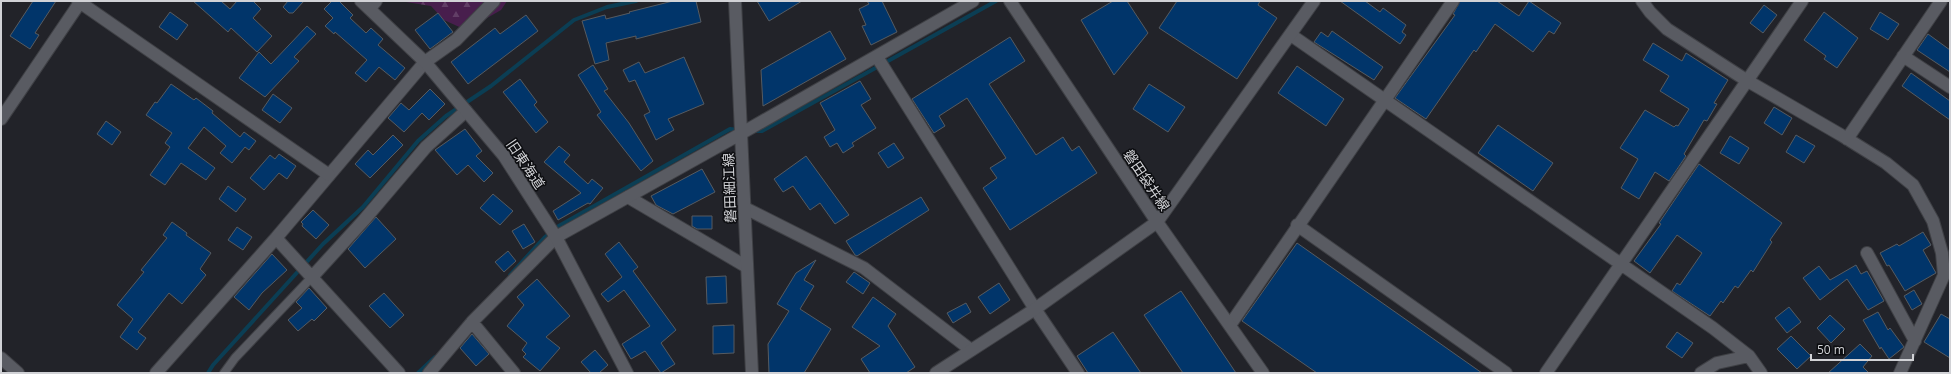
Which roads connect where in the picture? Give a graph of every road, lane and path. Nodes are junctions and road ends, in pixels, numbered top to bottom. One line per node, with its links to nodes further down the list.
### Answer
1 (494, 1): 15 (street)
2 (735, 1): 21 (street, 磐田細江線)
3 (973, 1): 14 (street)
4 (1010, 1): 26 (street, 磐田袋井線)
5 (1314, 1): 12 (street)
6 (1453, 1): 18 (street)
7 (1642, 1): 16 (street)
8 (1802, 1): 16 (street)
9 (1941, 1): 13 (street)
10 (80, 2): 20 (street); 23 (street)
11 (369, 4): 15 (street, 旧東海道)
12 (1291, 35): 18 (street); 26 (street)
13 (1903, 56): 17 (street); 22 (street)
14 (877, 57): 21 (street); 35 (street)
15 (425, 62): 19 (street, 旧東海道); 23 (street)
16 (1746, 80): 22 (street); 32 (street)
17 (1950, 87)
18 (1384, 100): 27 (street); 32 (street)
19 (462, 106): 28 (street, 旧東海道); 34 (street)
20 (1, 119)
21 (742, 133): 24 (street); 25 (street, 磐田細江線)
22 (1847, 139): 31 (street)
23 (329, 174): 29 (street)
24 (628, 197): 28 (street); 33 (street)
25 (745, 208): 33 (street, 磐田細江線); 39 (street)
26 (1157, 222): 35 (street); 37 (street, 磐田袋井線)
27 (1297, 225): 37 (street); 53 (street)
28 (556, 237): 36 (street); 48 (street, 旧東海道)
29 (276, 238): 34 (street); 43 (street)
30 (1867, 253): 38 (street)
31 (1946, 255): 38 (street)
32 (1621, 263): 40 (street); 54 (street)
33 (747, 267): 49 (street, 磐田細江線)
34 (312, 277): 44 (lane); 45 (street)
35 (1035, 309): 39 (street); 51 (street)
36 (472, 322): 46 (street); 47 (street)
37 (1230, 325): 52 (street, 磐田袋井線)
38 (1915, 341): 57 (street)
39 (971, 350): 50 (street)
40 (1749, 356): 55 (street); 56 (street)
41 (1, 358): 42 (street)
42 (18, 373)
43 (156, 373)
44 (224, 373)
45 (399, 373)
46 (428, 373)
47 (514, 373)
48 (627, 373)
49 (752, 373)
50 (936, 373)
51 (1078, 373)
52 (1263, 373)
53 (1506, 373)
54 (1546, 373)
55 (1701, 373)
56 (1761, 373)
57 (1900, 373)

